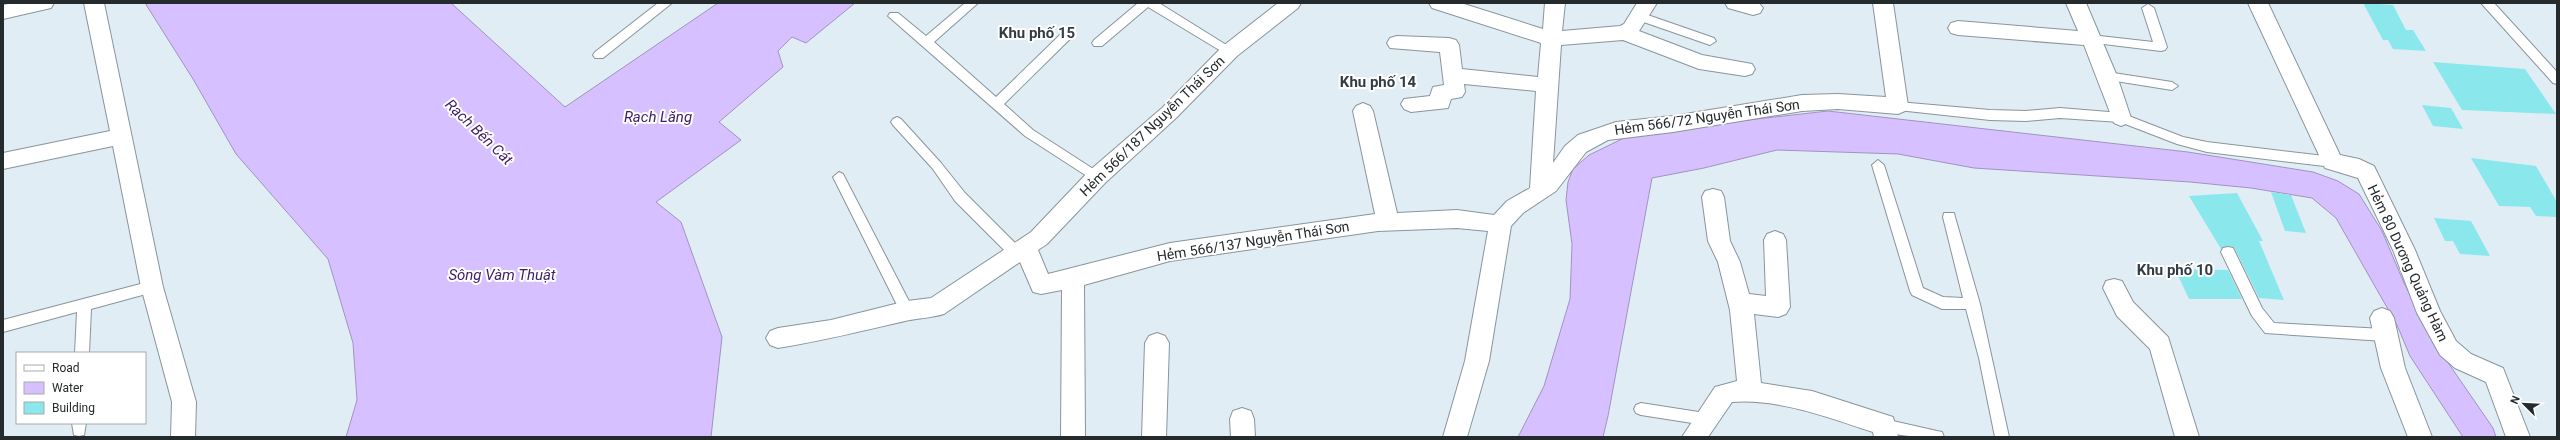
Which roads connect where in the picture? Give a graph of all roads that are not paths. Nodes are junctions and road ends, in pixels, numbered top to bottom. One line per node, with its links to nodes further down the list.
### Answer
1 (44, 3): 18 (street)
2 (94, 3): 43 (street)
3 (666, 3): 30 (lane)
4 (972, 3): 26 (lane)
5 (1145, 3): 27 (lane)
6 (1150, 3): 29 (lane)
7 (1291, 3): 29 (street, Hẻm 566/187 Nguyễn Thái Sơn)
8 (1439, 3): 23 (street)
9 (1555, 3): 23 (street)
10 (1735, 3): 15 (street)
11 (1883, 3): 39 (street)
12 (2076, 3): 24 (street)
13 (2258, 3): 45 (street)
14 (2487, 3): 34 (lane)
15 (1753, 8)
16 (2148, 8): 24 (lane)
17 (1643, 9): 21 (street); 25 (lane)
18 (3, 12)
19 (894, 16): 26 (lane)
20 (1958, 28): 24 (street)
21 (1624, 33): 23 (street); 31 (street)
22 (1068, 34): 37 (lane)
23 (1550, 38): 35 (street)
24 (2091, 40): 33 (street)
25 (1710, 41)
26 (926, 42): 37 (lane)
27 (1098, 43)
28 (1397, 43): 32 (street)
29 (1230, 51): 48 (street, Hẻm 566/187 Nguyễn Thái Sơn)
30 (599, 55)
31 (1745, 69)
32 (1454, 76): 35 (street); 38 (street)
33 (2107, 76): 36 (lane); 41 (street)
34 (2557, 80)
35 (1547, 85): 49 (street)
36 (2172, 86)
37 (996, 104): 48 (lane)
38 (1411, 104)
39 (1898, 106): 41 (lane, Hẻm 566/72 Nguyễn Thái Sơn); 49 (street, Hẻm 566/72 Nguyễn Thái Sơn)
40 (1363, 111): 52 (street)
41 (2121, 118): 45 (lane, Hẻm 566/72 Nguyễn Thái Sơn)
42 (897, 122): 55 (lane)
43 (120, 137): 44 (street); 58 (street)
44 (3, 161)
45 (2333, 162): 81 (street, Hẻm 80 Dương Quảng Hàm)
46 (1878, 165): 62 (lane)
47 (839, 177): 63 (lane)
48 (1097, 177): 55 (street, Hẻm 566/187 Nguyễn Thái Sơn)
49 (1541, 192): 53 (street, Hẻm 566/72 Nguyễn Thái Sơn)
50 (1713, 197): 60 (street)
51 (1949, 216): 62 (lane)
52 (1388, 222): 53 (street, Hẻm 566/137 Nguyễn Thái Sơn); 57 (street, Hẻm 566/137 Nguyễn Thái Sơn)
53 (1500, 224): 76 (street)
54 (1775, 240): 60 (street)
55 (1021, 250): 57 (street, Hẻm 566/137 Nguyễn Thái Sơn); 63 (street, Hẻm 566/187 Nguyễn Thái Sơn)
56 (2228, 252): 65 (lane)
57 (1073, 279): 74 (street)
58 (152, 287): 61 (lane); 73 (street)
59 (2114, 288): 79 (street)
60 (1741, 303): 69 (street)
61 (84, 304): 64 (lane); 68 (lane)
62 (1973, 304): 78 (lane)
63 (907, 311): 66 (street, Hẻm 566/187 Nguyễn Thái Sơn)
64 (3, 326)
65 (2383, 326): 80 (street)
66 (778, 338)
67 (1157, 343): 75 (street)
68 (82, 352)
69 (1750, 391): 71 (street); 72 (street)
70 (1641, 409): 71 (lane)
71 (1700, 428)
72 (1885, 431): 77 (lane)
73 (183, 437)
74 (1073, 437)
75 (1154, 437)
76 (1455, 437)
77 (1937, 437)
78 (2002, 437)
79 (2187, 437)
80 (2420, 437)
81 (2518, 437)

